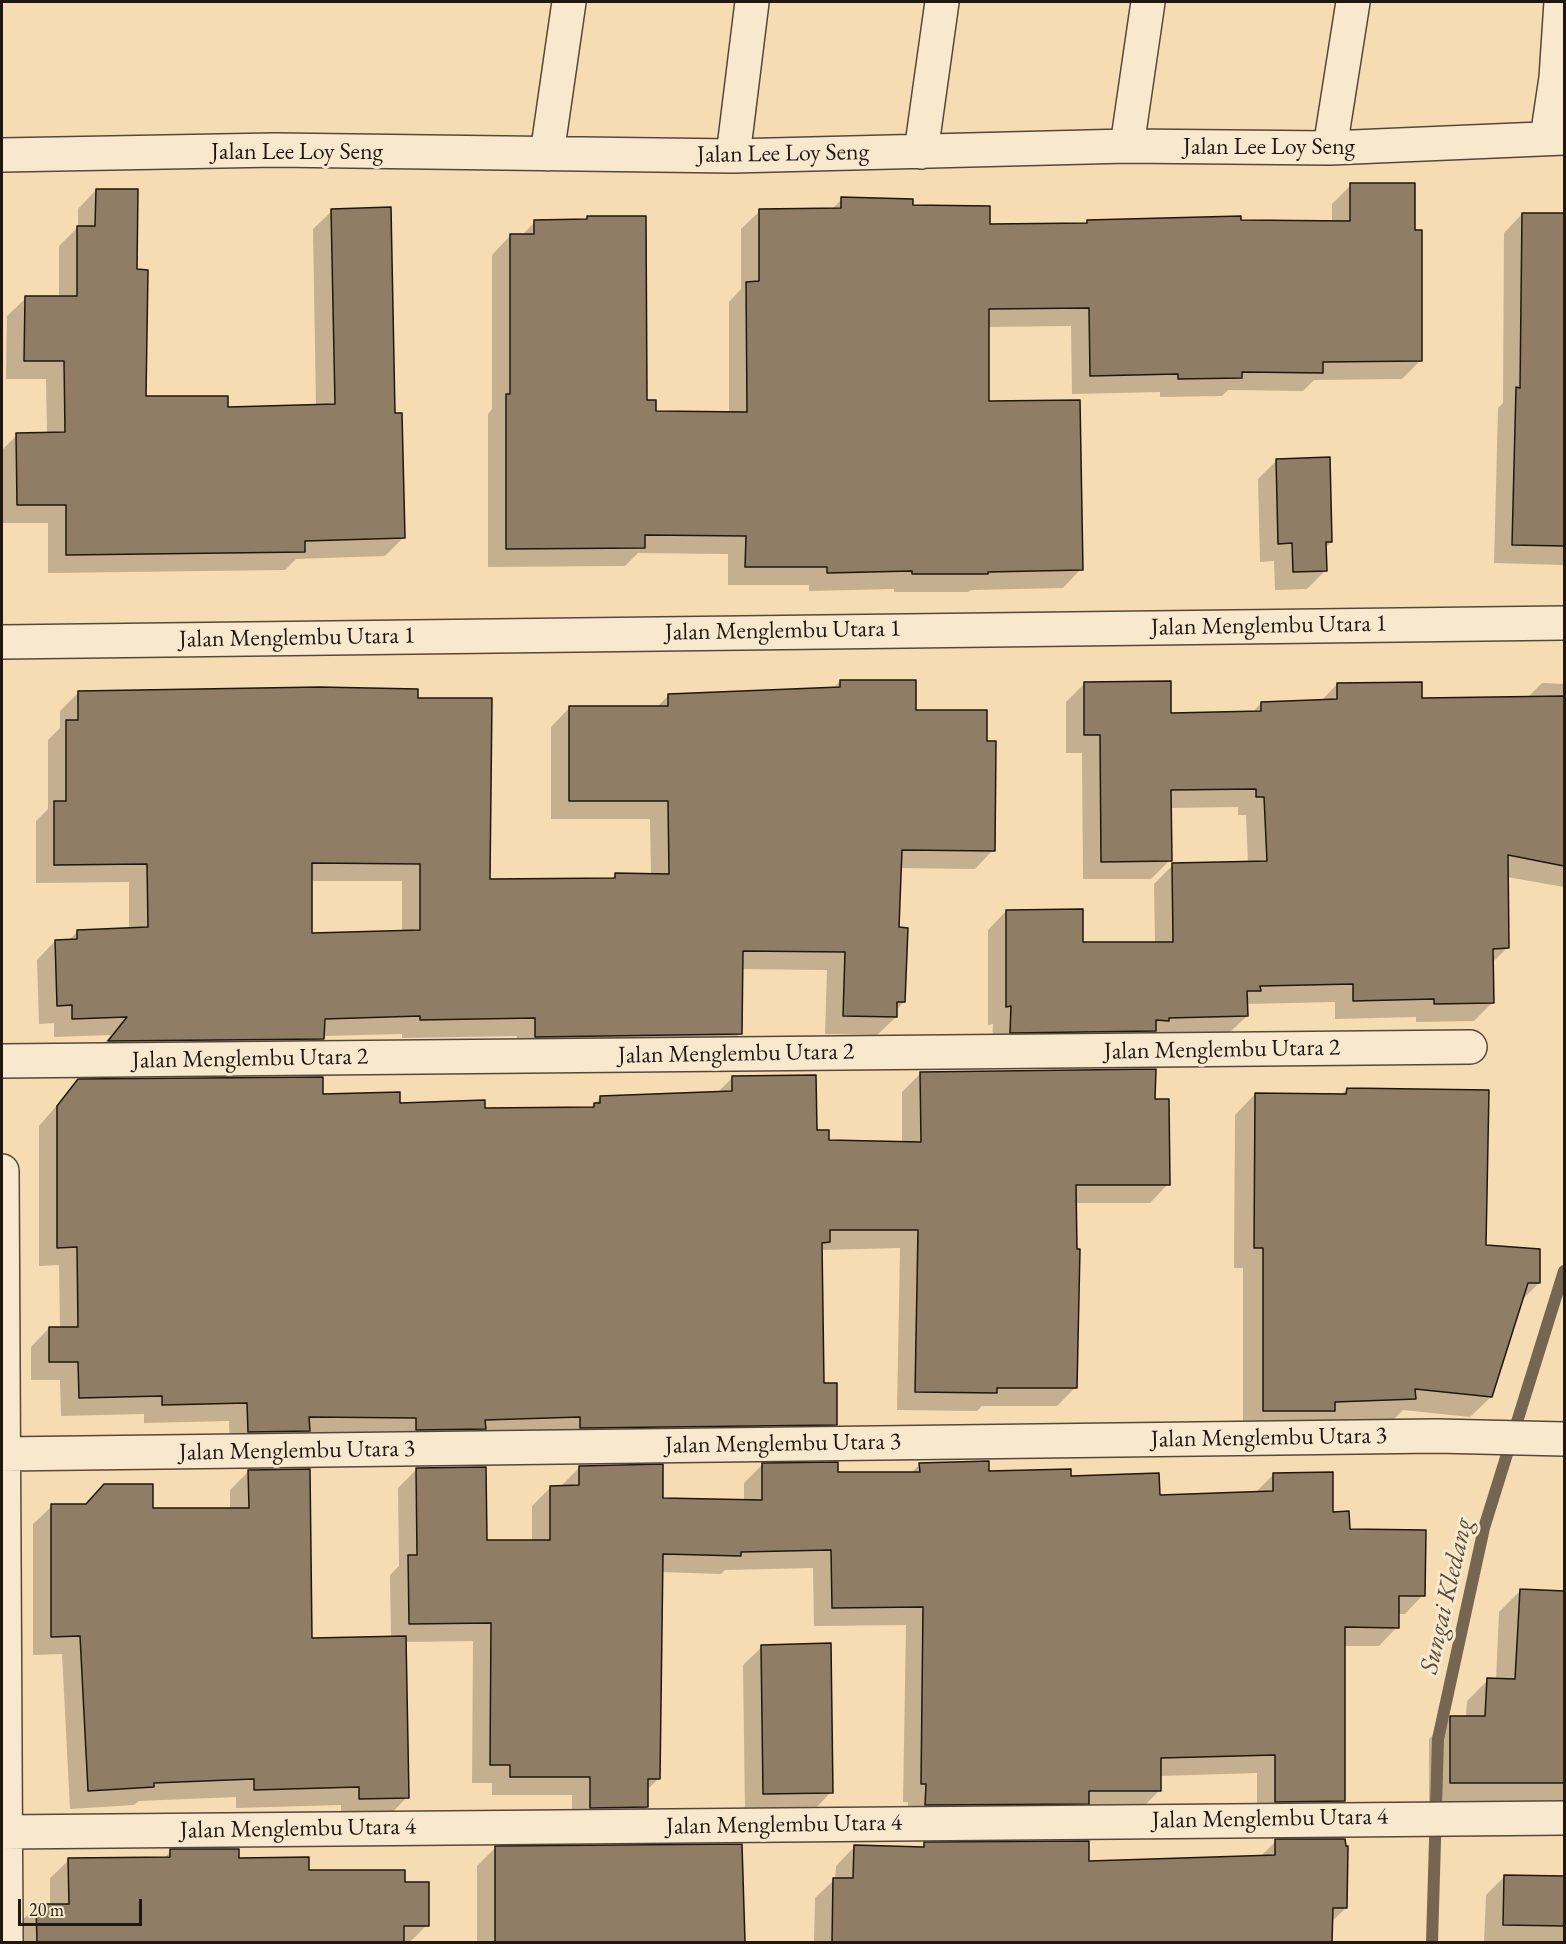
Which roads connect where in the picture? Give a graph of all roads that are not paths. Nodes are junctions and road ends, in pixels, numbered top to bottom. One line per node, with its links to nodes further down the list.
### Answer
1 (569, 2): 11 (street)
2 (752, 2): 13 (street)
3 (942, 2): 10 (street)
4 (1149, 2): 8 (street)
5 (1353, 2): 9 (street)
6 (1561, 2): 7 (street)
7 (1556, 138): 9 (street, Jalan Lee Loy Seng)
8 (1127, 146): 9 (street, Jalan Lee Loy Seng); 10 (street, Jalan Lee Loy Seng)
9 (1330, 148)
10 (921, 152): 13 (street, Jalan Lee Loy Seng)
11 (547, 154): 12 (street, Jalan Lee Loy Seng); 13 (street, Jalan Lee Loy Seng)
12 (2, 155)
13 (733, 156)
14 (1564, 623): 15 (street, Jalan Menglembu Utara 1)
15 (2, 642)
16 (1470, 1047): 17 (street, Jalan Menglembu Utara 2)
17 (2, 1061)
18 (2, 1171): 20 (street)
19 (1551, 1439): 20 (street, Jalan Menglembu Utara 3)
20 (3, 1454): 22 (street)
21 (1564, 1818): 22 (street, Jalan Menglembu Utara 4)
22 (3, 1832): 23 (street)
23 (6, 1942)

